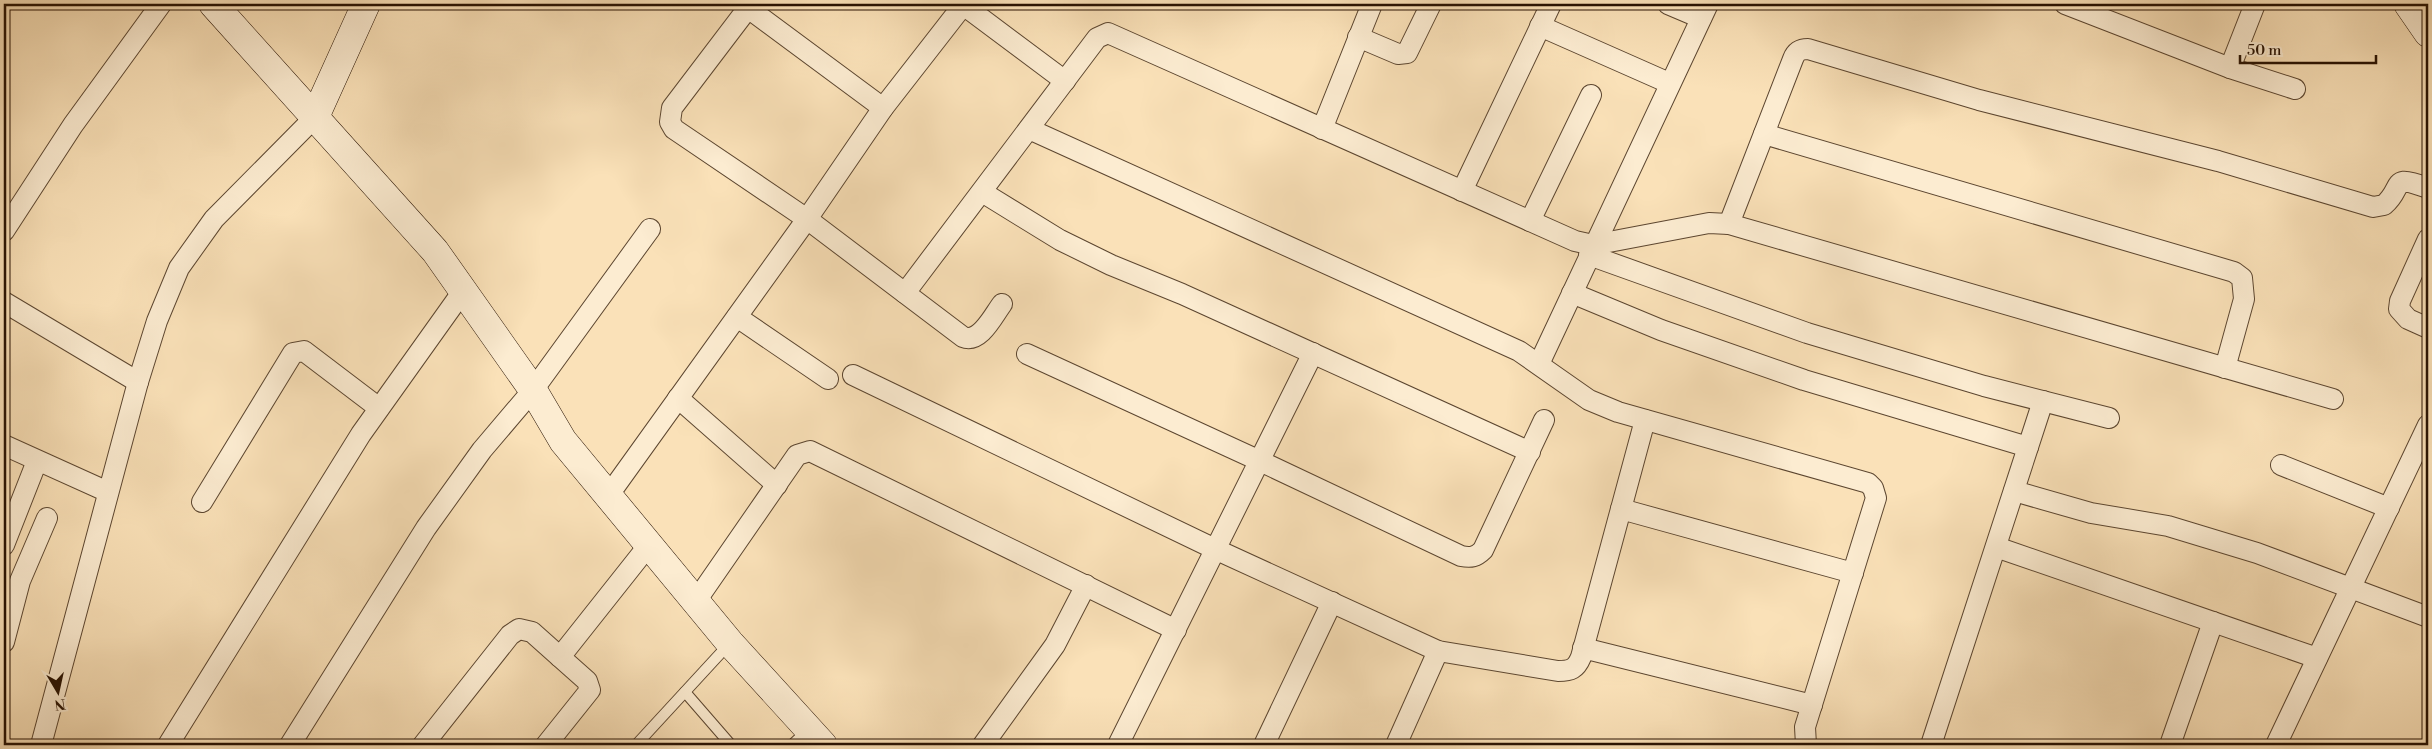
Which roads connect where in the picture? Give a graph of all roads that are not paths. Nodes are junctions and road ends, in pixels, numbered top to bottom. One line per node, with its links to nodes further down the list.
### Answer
1 (161, 4): 34 (street)
2 (213, 4): 23 (street)
3 (366, 4): 23 (street)
4 (963, 4): 18 (street); 22 (street)
5 (1372, 4): 16 (street)
6 (1431, 4): 16 (street)
7 (1551, 4): 14 (street)
8 (1668, 4): 13 (street)
9 (2065, 4): 17 (street)
10 (2255, 4): 17 (street)
11 (2408, 4): 15 (street)
12 (750, 6): 22 (street); 30 (street)
13 (1704, 11): 19 (street)
14 (1540, 26): 19 (street); 28 (street)
15 (2428, 33)
16 (1358, 37): 25 (street)
17 (2230, 68): 20 (street)
18 (1065, 81): 24 (street); 25 (street)
19 (1669, 83): 36 (street)
20 (2295, 89)
21 (1591, 95): 31 (street)
22 (883, 108): 30 (street)
23 (315, 117): 37 (street); 50 (street)
24 (1029, 129): 29 (street); 46 (street)
25 (1322, 129): 28 (street)
26 (1764, 134): 27 (street); 32 (street); 47 (street)
27 (2428, 188)
28 (1462, 191): 31 (street)
29 (982, 192): 39 (street); 44 (street)
30 (807, 219): 39 (street); 42 (street)
31 (1530, 221): 36 (street)
32 (1729, 224): 36 (street); 47 (street)
33 (650, 229): 51 (street)
34 (4, 231)
35 (2428, 238): 43 (street)
36 (1591, 250): 38 (street); 54 (street)
37 (463, 291): 51 (street); 55 (street)
38 (1572, 292): 46 (street); 61 (street)
39 (905, 293): 41 (street)
40 (4, 302): 50 (street)
41 (1002, 304)
42 (737, 317): 49 (street); 52 (street)
43 (2428, 328)
44 (1313, 353): 62 (street); 64 (street)
45 (1027, 354): 64 (street)
46 (1539, 364): 58 (street)
47 (2225, 368): 53 (street)
48 (854, 376): 77 (street)
49 (828, 379)
50 (138, 382): 67 (street)
51 (533, 390): 69 (street); 99 (street)
52 (678, 398): 66 (street); 69 (street)
53 (2333, 400)
54 (2043, 401): 56 (street); 61 (street)
55 (379, 408): 70 (street); 98 (street)
56 (2109, 418)
57 (1544, 420): 62 (street)
58 (1645, 420): 72 (street); 80 (street)
59 (2428, 425): 71 (street)
60 (4, 445): 63 (street)
61 (2028, 446): 68 (street)
62 (1530, 452): 64 (street)
63 (37, 461): 67 (street); 74 (street)
64 (1260, 461): 77 (street)
65 (2281, 465): 71 (street)
66 (776, 486): 81 (street); 83 (street)
67 (108, 492): 97 (street)
68 (2014, 492): 76 (street); 82 (street)
69 (608, 496): 75 (street)
70 (202, 502)
71 (2389, 508): 82 (street)
72 (1621, 509): 80 (street); 90 (street)
73 (47, 518): 79 (street)
74 (4, 545)
75 (648, 546): 83 (street); 92 (street)
76 (1996, 547): 86 (street); 109 (street)
77 (1217, 550): 84 (street); 87 (street)
78 (4, 552): 79 (street)
79 (28, 559): 88 (street)
80 (1853, 573): 95 (street)
81 (1086, 585): 87 (street); 104 (street)
82 (2350, 589): 85 (street); 93 (street)
83 (696, 602): 89 (street)
84 (1332, 602): 91 (street); 106 (street)
85 (2426, 610)
86 (2213, 622): 93 (street); 110 (street)
87 (1176, 630): 105 (street)
88 (4, 642)
89 (730, 643): 94 (lane); 96 (street)
90 (1583, 648): 91 (street); 95 (street)
91 (1438, 651): 107 (street)
92 (560, 657): 100 (street); 101 (street)
93 (2317, 658): 111 (street)
94 (685, 692): 102 (lane); 103 (lane)
95 (1812, 705): 108 (street)
96 (808, 740)
97 (41, 745)
98 (168, 745)
99 (290, 745)
100 (423, 745)
101 (546, 745)
102 (636, 745)
103 (731, 745)
104 (983, 745)
105 (1118, 745)
106 (1264, 745)
107 (1396, 745)
108 (1806, 745)
109 (1932, 745)
110 (2170, 745)
111 (2276, 745)

